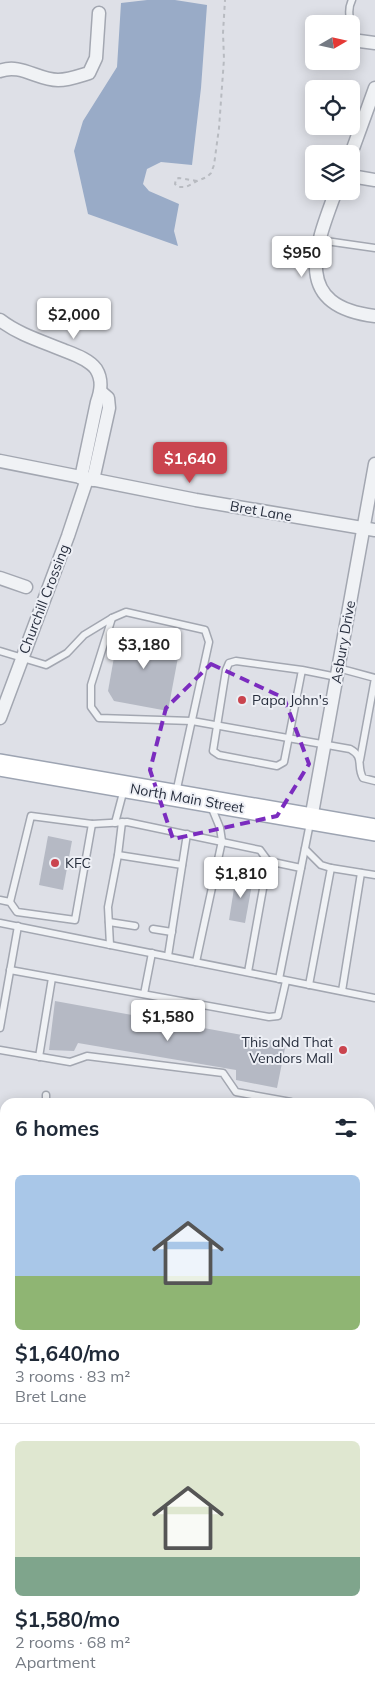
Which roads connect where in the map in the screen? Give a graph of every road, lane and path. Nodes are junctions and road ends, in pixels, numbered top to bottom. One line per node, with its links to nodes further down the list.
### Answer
1 (225, 0): 12 (path)
2 (352, 0): 4 (lane)
3 (99, 13): 7 (street)
4 (349, 15)
5 (360, 41): 6 (street)
6 (375, 43)
7 (0, 71)
8 (375, 88): 9 (street)
9 (371, 112): 10 (street)
10 (354, 145)
11 (360, 178): 13 (street)
12 (197, 180): 12 (path)
13 (375, 180)
14 (333, 200): 15 (street)
15 (319, 240): 16 (lane); 17 (street)
16 (375, 248)
17 (375, 316)
18 (0, 320): 21 (street, Churchill Crossing)
19 (0, 461): 21 (street, Bret Lane)
20 (375, 464): 22 (street, Asbury Drive)
21 (87, 479): 22 (street, Bret Lane); 27 (street, Churchill Crossing)
22 (370, 529): 29 (street, Asbury Drive)
23 (0, 578): 24 (street)
24 (26, 586)
25 (112, 618): 27 (lane); 32 (lane); 32 (lane)
26 (0, 651): 27 (lane)
27 (23, 657): 31 (street, Churchill Crossing)
28 (302, 670): 29 (lane); 33 (lane); 34 (lane)
29 (338, 673): 30 (lane); 35 (street, Asbury Drive)
30 (375, 678): 36 (lane)
31 (0, 718)
32 (192, 721): 33 (lane); 40 (lane)
33 (217, 726): 34 (lane); 34 (lane)
34 (289, 738): 35 (lane)
35 (324, 744): 36 (lane); 42 (street, Asbury Drive)
36 (360, 760): 38 (lane)
37 (0, 765): 39 (main road, North Main Street)
38 (375, 781)
39 (124, 787): 40 (main road, North Main Street); 44 (lane)
40 (175, 796): 41 (main road, North Main Street)
41 (210, 802): 42 (main road, North Main Street); 48 (lane)
42 (311, 819): 46 (main road, North Main Street); 49 (lane)
43 (122, 822): 44 (lane); 47 (lane); 50 (lane)
44 (115, 823): 45 (lane)
45 (92, 824): 58 (lane); 58 (lane)
46 (375, 830)
47 (187, 834): 48 (lane); 52 (lane)
48 (222, 841): 51 (lane); 68 (lane)
49 (305, 849): 53 (lane); 54 (lane)
50 (118, 855): 52 (lane); 60 (lane)
51 (268, 861): 53 (lane); 70 (lane)
52 (182, 865): 64 (lane)
53 (301, 868): 72 (lane)
54 (331, 868): 55 (lane); 73 (lane)
55 (361, 873): 56 (lane); 74 (lane)
56 (375, 875)
57 (0, 900): 58 (lane)
58 (10, 902)
59 (0, 922): 61 (lane)
60 (109, 922): 62 (lane); 65 (lane)
61 (18, 926): 65 (lane); 69 (lane)
62 (135, 926)
63 (153, 929): 64 (lane)
64 (172, 932): 67 (lane)
65 (110, 945): 66 (lane)
66 (152, 953): 67 (lane); 75 (lane)
67 (168, 956): 68 (lane)
68 (196, 962): 70 (lane)
69 (10, 970): 71 (lane); 77 (lane)
70 (248, 972): 72 (lane)
71 (52, 978): 75 (lane); 79 (lane)
72 (283, 980): 73 (lane); 75 (lane)
73 (309, 985): 74 (lane)
74 (342, 991): 76 (lane)
75 (144, 994)
76 (375, 996)
77 (0, 1028)
78 (0, 1050): 79 (lane)
79 (39, 1057): 80 (lane)
80 (269, 1098)

